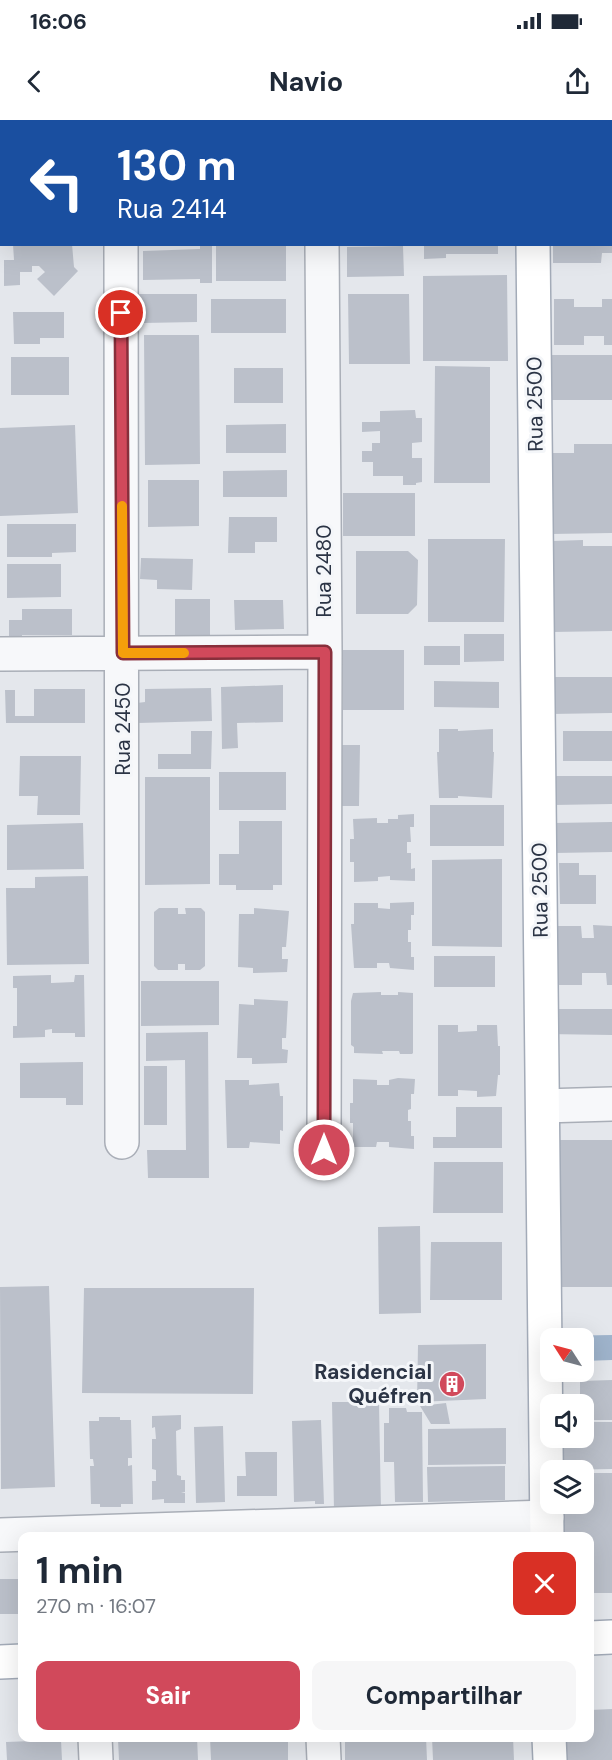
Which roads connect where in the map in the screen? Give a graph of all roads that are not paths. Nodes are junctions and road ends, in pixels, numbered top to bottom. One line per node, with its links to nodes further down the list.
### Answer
1 (121, 246): 5 (street, Rua 2450)
2 (322, 246): 4 (street, Rua 2480)
3 (533, 246): 8 (main road, Rua 2500)
4 (325, 652): 5 (street); 10 (street, Rua 2480)
5 (123, 653): 6 (street); 9 (street, Rua 2450)
6 (0, 654)
7 (612, 1104): 8 (street)
8 (543, 1106): 11 (main road, Rua 2500)
9 (122, 1142)
10 (324, 1150)
11 (547, 1527): 12 (street)
12 (221, 1532)
13 (0, 1535): 14 (street)
14 (18, 1535)
15 (612, 1637): 16 (main road)
16 (594, 1638)
17 (18, 1661): 18 (main road)
18 (0, 1662)
19 (95, 1742): 22 (street)
20 (323, 1742): 23 (street)
21 (549, 1742): 24 (main road)
22 (96, 1760)
23 (324, 1760)
24 (550, 1760)

